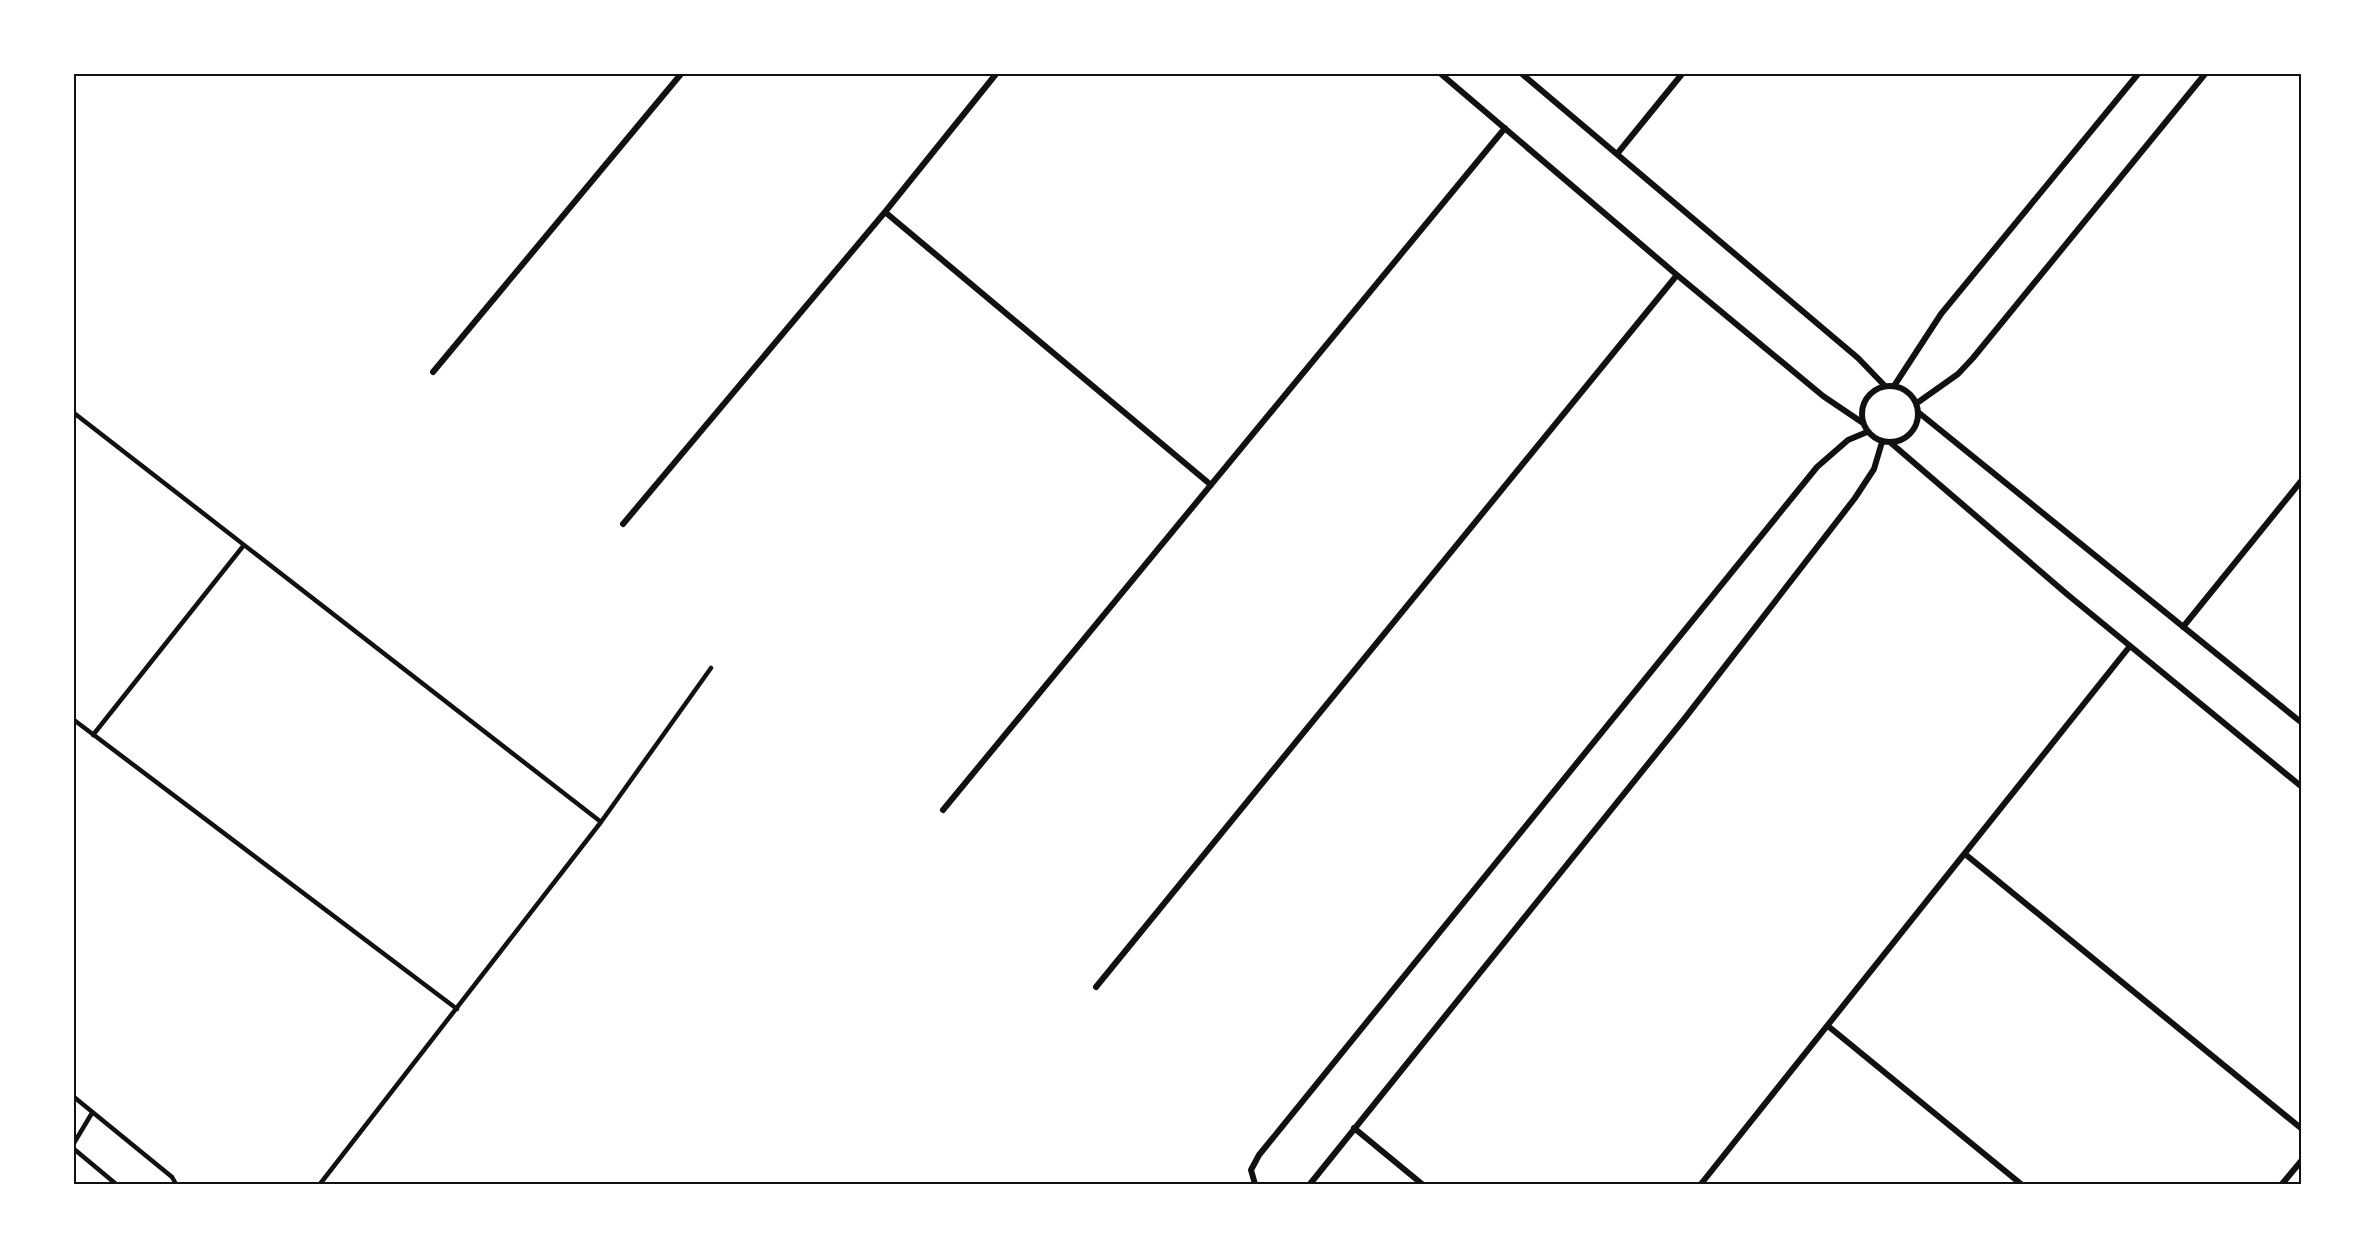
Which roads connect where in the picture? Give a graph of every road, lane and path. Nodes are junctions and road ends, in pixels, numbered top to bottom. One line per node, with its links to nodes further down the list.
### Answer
1 (681, 74): 12 (street)
2 (996, 74): 10 (street)
3 (1441, 74): 8 (street)
4 (1522, 74): 9 (street)
5 (1682, 74): 9 (street)
6 (2138, 74): 14 (street)
7 (2205, 74): 15 (street)
8 (1505, 129): 11 (street); 23 (street)
9 (1617, 154): 13 (street)
10 (885, 212): 23 (street); 24 (street)
11 (1677, 275): 18 (street); 36 (street)
12 (433, 372)
13 (1885, 386): 14 (street); 18 (street)
14 (1894, 386): 15 (street)
15 (1917, 403): 17 (street)
16 (74, 412): 25 (lane)
17 (1918, 412): 21 (street); 26 (street)
18 (1863, 423): 19 (street)
19 (1868, 432): 20 (street); 49 (street)
20 (1882, 442): 21 (street); 41 (street)
21 (1891, 443): 27 (street)
22 (2301, 480): 26 (street)
23 (1211, 485): 33 (street)
24 (623, 524)
25 (244, 545): 31 (lane); 34 (lane)
26 (2183, 627): 30 (street)
27 (2130, 646): 32 (street); 35 (street)
28 (711, 668): 34 (lane)
29 (74, 720): 31 (lane)
30 (2301, 723)
31 (93, 735): 37 (lane)
32 (2301, 787)
33 (943, 810)
34 (601, 822): 37 (lane)
35 (1965, 854): 38 (street); 42 (street)
36 (1096, 987)
37 (456, 1009): 48 (lane)
38 (1828, 1026): 52 (street); 53 (street)
39 (74, 1097): 40 (lane)
40 (92, 1113): 43 (lane); 47 (lane)
41 (1354, 1128): 50 (street); 51 (street)
42 (2301, 1129)
43 (74, 1143)
44 (74, 1149): 46 (lane)
45 (2301, 1160): 54 (street)
46 (116, 1185)
47 (176, 1185)
48 (321, 1185)
49 (1255, 1185)
50 (1310, 1185)
51 (1422, 1185)
52 (1701, 1185)
53 (2021, 1185)
54 (2282, 1185)

